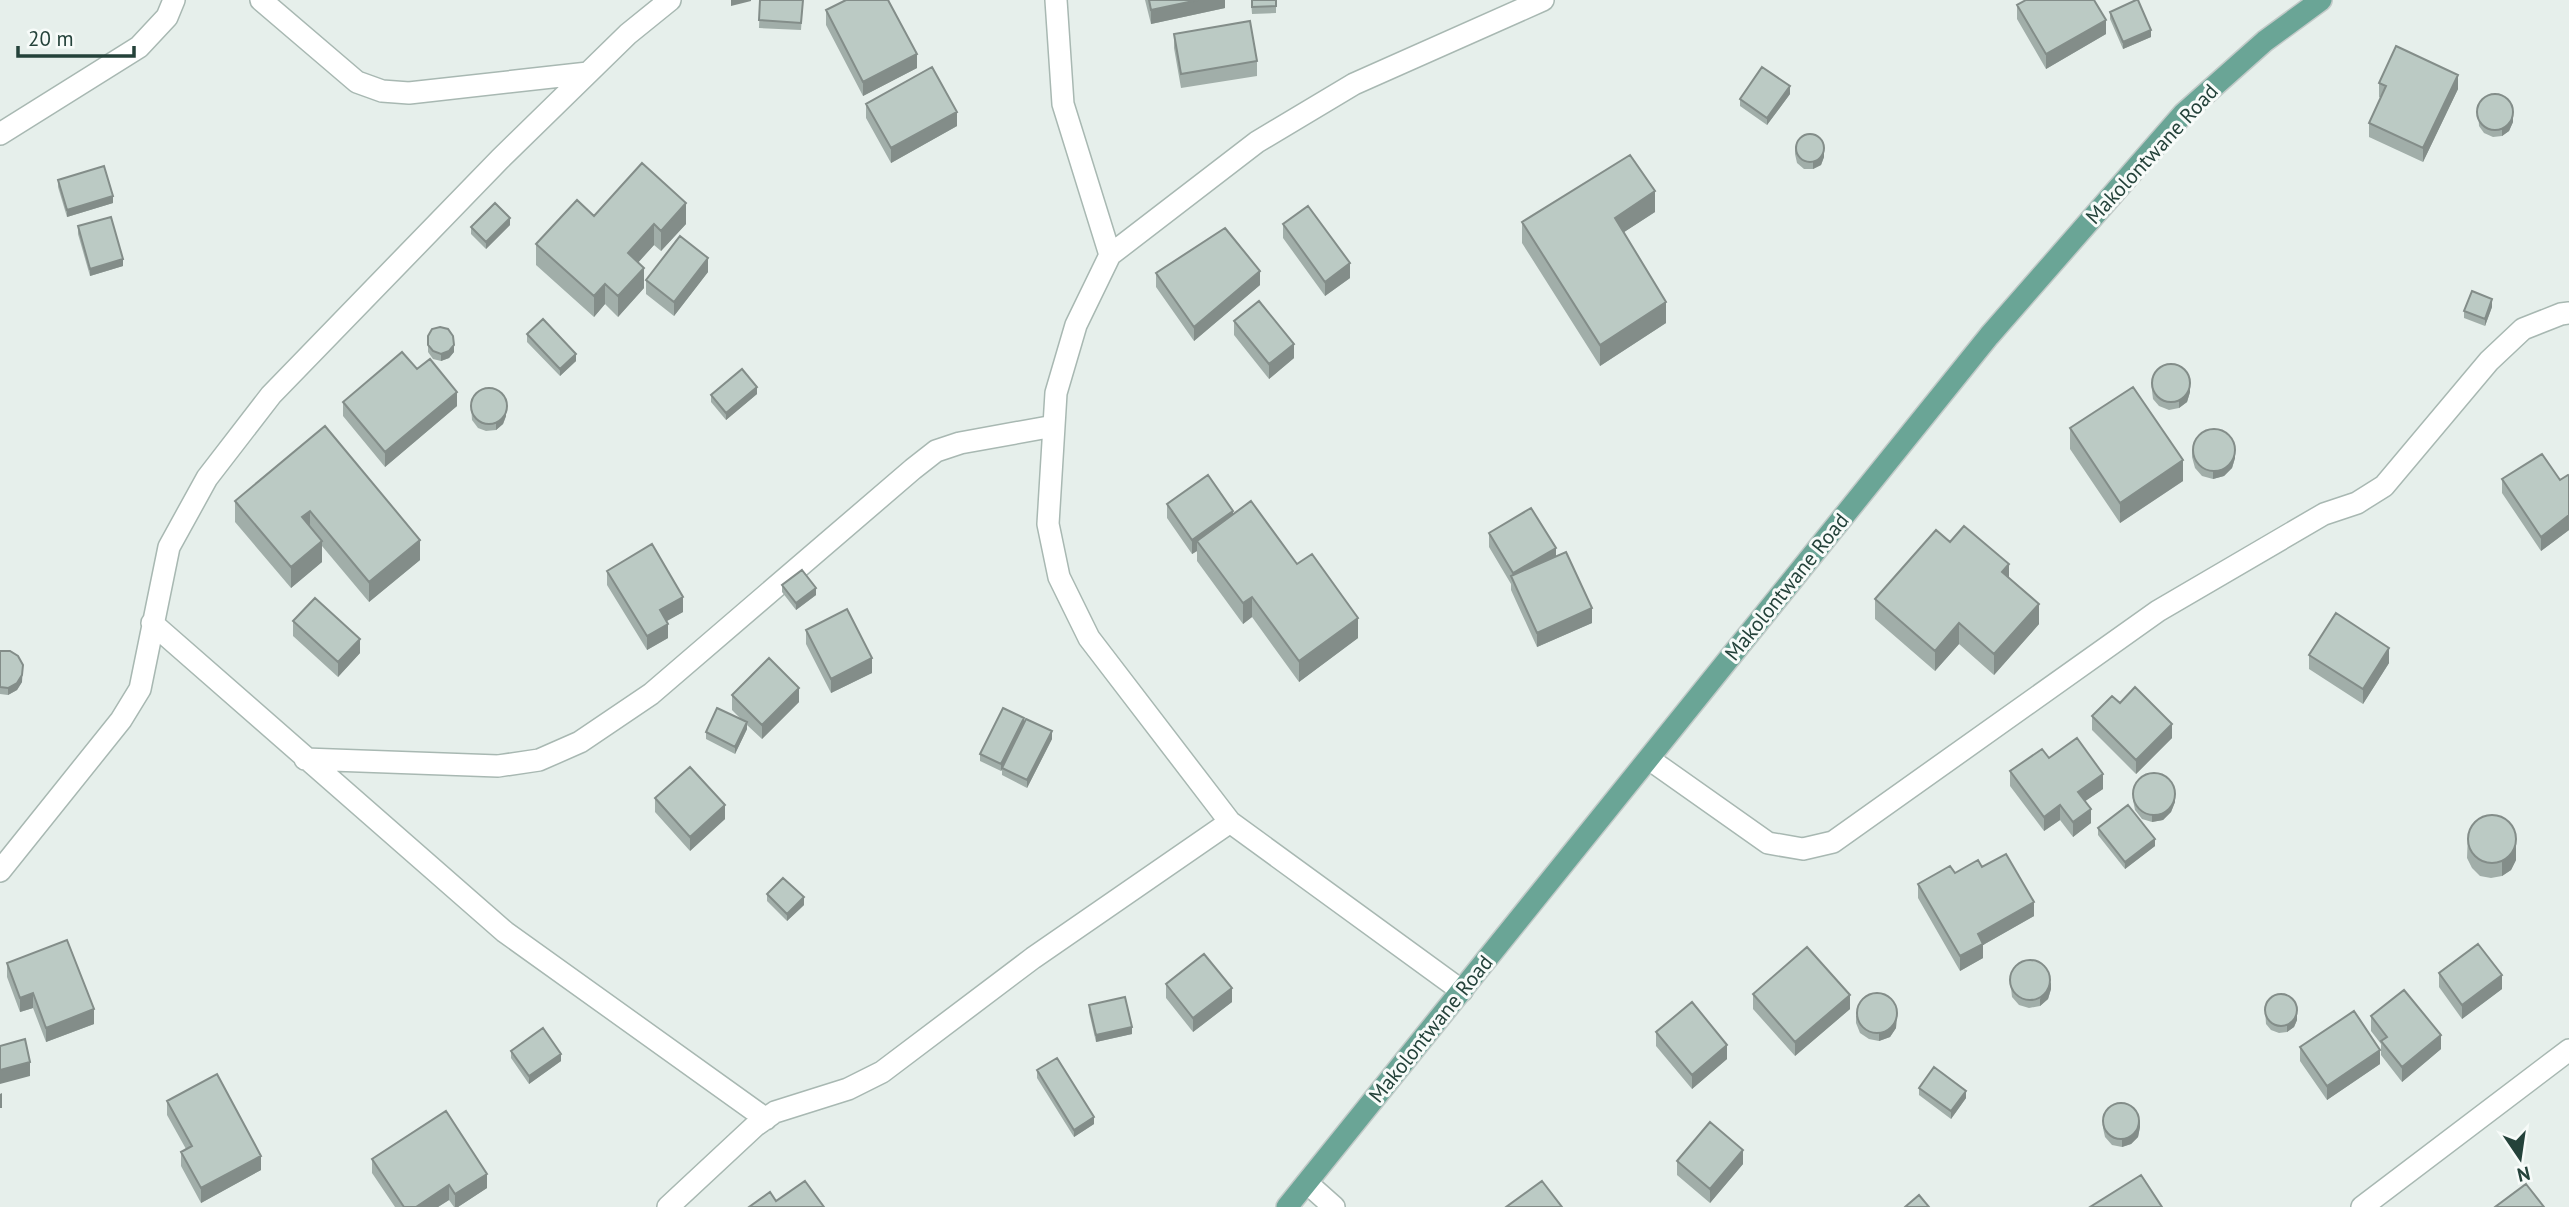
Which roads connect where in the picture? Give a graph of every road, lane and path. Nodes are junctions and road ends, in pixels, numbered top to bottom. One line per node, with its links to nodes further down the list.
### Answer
1 (174, 0): 8 (street)
2 (261, 0): 7 (street)
3 (670, 0): 7 (street)
4 (1056, 0): 9 (street)
5 (1542, 0): 9 (street)
6 (2321, 0): 14 (main road, Makolontwane Road)
7 (588, 73): 12 (street)
8 (0, 134)
9 (1110, 255): 11 (street)
10 (2569, 313): 14 (street)
11 (1054, 426): 13 (street); 15 (street)
12 (152, 623): 13 (street); 16 (street)
13 (305, 759): 19 (street)
14 (1649, 759): 17 (main road, Makolontwane Road)
15 (1230, 822): 17 (street); 19 (street)
16 (3, 863)
17 (1462, 991): 20 (main road, Makolontwane Road)
18 (2569, 1050): 24 (street)
19 (766, 1119): 21 (street)
20 (1307, 1183): 22 (main road, Makolontwane Road); 23 (street)
21 (668, 1207)
22 (1287, 1207)
23 (1334, 1207)
24 (2362, 1207)

